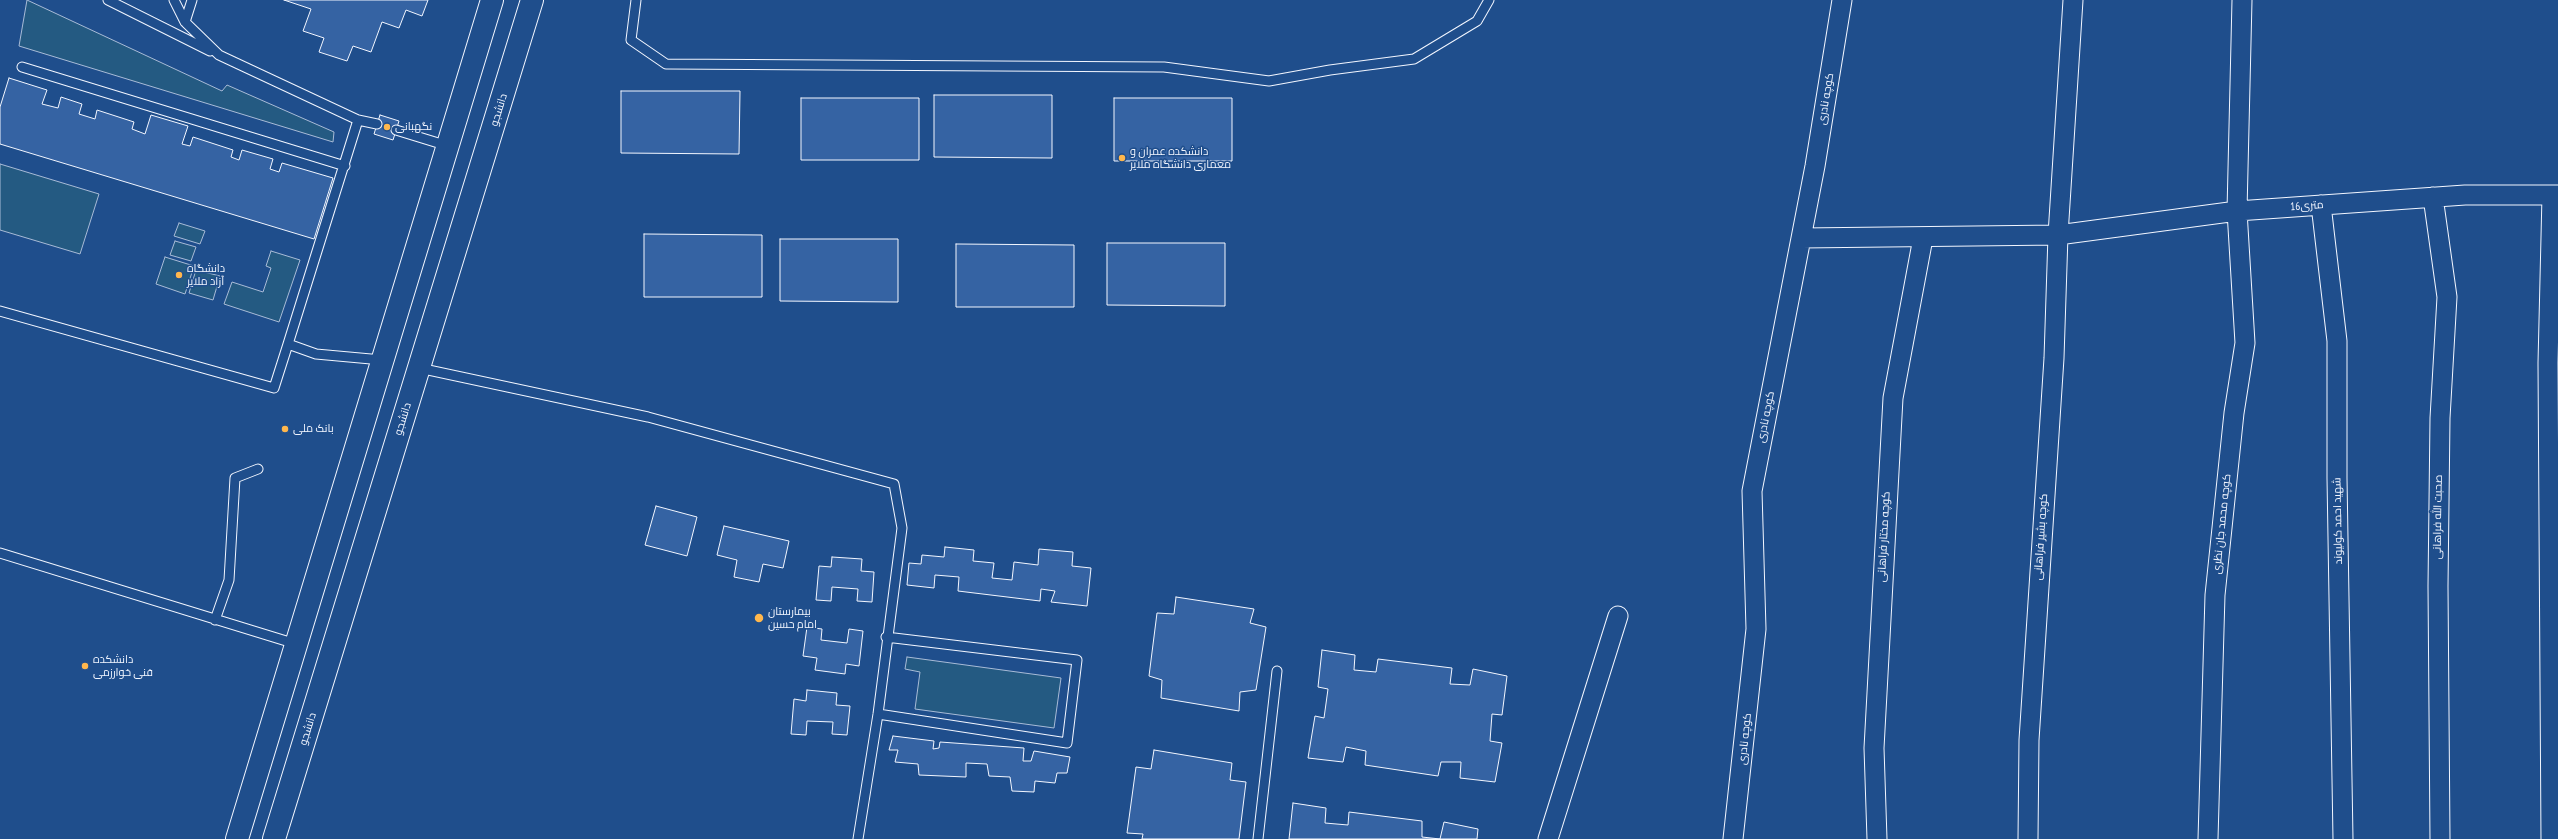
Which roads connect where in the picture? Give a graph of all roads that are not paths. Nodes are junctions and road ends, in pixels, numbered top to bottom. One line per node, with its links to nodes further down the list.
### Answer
1 (108, 0): 12 (lane)
2 (174, 0): 11 (lane)
3 (192, 0): 11 (lane)
4 (492, 0): 17 (main road)
5 (532, 0): 29 (main road, دانشجو)
6 (636, 0): 7 (lane)
7 (1489, 0)
8 (1842, 0): 24 (street, کوچه نادری)
9 (2072, 0): 23 (street, کوچه بشیر فراهانی)
10 (2242, 0): 22 (street, کوچه محمد جان نظری)
11 (184, 22): 12 (lane)
12 (219, 55): 14 (lane)
13 (22, 67): 18 (lane)
14 (358, 120): 15 (lane); 18 (lane)
15 (377, 124)
16 (396, 130): 17 (lane)
17 (448, 146): 28 (main road)
18 (345, 166): 27 (lane)
19 (2555, 195): 20 (street, 16متری); 49 (street)
20 (2433, 197): 21 (street, 16متری); 48 (street, صحبت الله فراهانی)
21 (2321, 205): 22 (street, 16متری); 47 (street, شهید احمد کولیوند)
22 (2237, 211): 23 (street, 16متری); 46 (street, کوچه محمد جان نظری)
23 (2058, 235): 25 (street, 16متری); 45 (street, کوچه بشیر فراهانی)
24 (1802, 238): 25 (street, 16متری); 43 (street, کوچه نادری)
25 (1923, 238): 44 (street, کوچه مختار فراهانی)
26 (0, 312): 27 (lane)
27 (288, 344): 28 (lane)
28 (382, 360): 35 (main road)
29 (419, 368): 34 (lane); 39 (main road, دانشجو)
30 (258, 469): 33 (lane)
31 (0, 553): 33 (lane)
32 (1618, 616): 42 (street)
33 (215, 620): 35 (lane)
34 (886, 636): 37 (lane); 37 (lane)
35 (296, 644): 38 (main road)
36 (1277, 671): 41 (lane)
37 (878, 714): 40 (lane)
38 (236, 839)
39 (274, 839)
40 (858, 839)
41 (1258, 839)
42 (1548, 839)
43 (1733, 839)
44 (1877, 839)
45 (2028, 839)
46 (2208, 839)
47 (2343, 839)
48 (2440, 839)
49 (2551, 839)

